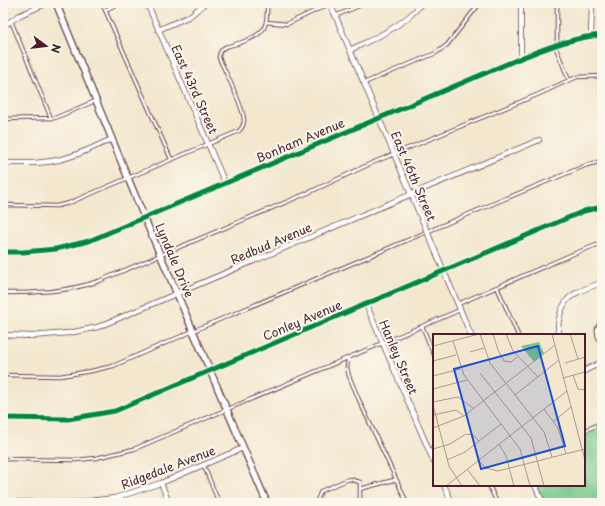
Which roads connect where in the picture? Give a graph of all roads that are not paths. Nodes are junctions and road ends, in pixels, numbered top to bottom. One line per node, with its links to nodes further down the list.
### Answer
1 (48, 3): 17 (street)
2 (56, 3): 29 (street, Lyndale Drive)
3 (102, 3): 15 (lane)
4 (120, 3): 15 (lane)
5 (147, 3): 20 (street, East 43rd Street)
6 (205, 3): 20 (street)
7 (267, 3): 18 (lane)
8 (330, 3): 16 (street, East 46th Street); 18 (lane)
9 (366, 3): 16 (lane)
10 (422, 3): 24 (street)
11 (480, 3): 28 (lane)
12 (521, 3): 25 (street)
13 (557, 3): 23 (lane)
14 (592, 3): 22 (street)
15 (105, 10): 37 (lane)
16 (335, 16): 24 (street, East 46th Street)
17 (11, 20): 19 (street); 30 (lane)
18 (266, 22): 35 (lane)
19 (3, 26)
20 (158, 30): 35 (street, East 43rd Street)
21 (602, 35): 22 (street, Bonham Avenue)
22 (591, 36): 23 (street, Bonham Avenue)
23 (556, 45): 25 (street, Bonham Avenue); 27 (lane)
24 (350, 50): 28 (street, East 46th Street)
25 (521, 58): 31 (street, Bonham Avenue)
26 (602, 76): 27 (lane)
27 (569, 80): 36 (lane)
28 (363, 83): 31 (street, East 46th Street)
29 (96, 101): 30 (lane); 33 (street, Lyndale Drive)
30 (51, 118): 32 (lane)
31 (378, 118): 36 (street, East 46th Street); 41 (street, Bonham Avenue)
32 (3, 119)
33 (112, 139): 39 (street); 40 (street, Lyndale Drive)
34 (539, 140): 42 (street, Redbud Avenue)
35 (208, 144): 37 (lane); 41 (street, East 43rd Street)
36 (394, 155): 42 (street, East 46th Street); 49 (lane)
37 (170, 159): 40 (lane)
38 (602, 161): 46 (lane)
39 (3, 163)
40 (128, 177): 43 (lane); 45 (street, Lyndale Drive)
41 (225, 182): 45 (street, Bonham Avenue)
42 (411, 194): 46 (street, East 46th Street); 54 (street, Redbud Avenue)
43 (3, 206)
44 (602, 207): 50 (street, Conley Avenue)
45 (144, 217): 48 (street, Bonham Avenue); 49 (street, Lyndale Drive)
46 (427, 232): 50 (street, East 46th Street); 60 (lane)
47 (602, 243): 52 (lane)
48 (3, 252)
49 (160, 255): 53 (lane); 54 (street, Lyndale Drive)
50 (444, 271): 55 (street, Conley Avenue); 56 (street, East 46th Street)
51 (602, 283): 63 (street)
52 (497, 287): 56 (lane); 62 (lane)
53 (3, 293)
54 (177, 294): 60 (street, Lyndale Drive); 64 (street, Redbud Avenue)
55 (366, 304): 65 (street, Hanley Street); 70 (street, Conley Avenue)
56 (458, 304): 57 (street, East 46th Street)
57 (460, 310): 59 (lane); 61 (street, East 46th Street)
58 (602, 321): 66 (lane)
59 (422, 326): 65 (lane); 67 (lane)
60 (193, 331): 70 (street, Lyndale Drive); 72 (lane)
61 (471, 334)
62 (518, 334)
63 (558, 334)
64 (3, 336)
65 (383, 344): 68 (lane); 79 (street, Hanley Street)
66 (602, 347)
67 (433, 353)
68 (348, 358): 73 (lane); 81 (lane)
69 (602, 362): 71 (street)
70 (210, 370): 73 (street, Lyndale Drive); 74 (street, Conley Avenue)
71 (585, 370)
72 (3, 375)
73 (226, 409): 77 (street, Lyndale Drive); 78 (lane)
74 (3, 418)
75 (602, 423): 76 (lane)
76 (585, 431)
77 (243, 448): 80 (street, Ridgedale Avenue); 92 (street, Lyndale Drive)
78 (3, 459)
79 (433, 459)
80 (203, 465): 82 (street, Ridgedale Avenue); 91 (lane)
81 (397, 481): 86 (lane); 95 (lane)
82 (161, 484): 87 (street, Ridgedale Avenue); 90 (street)
83 (444, 486): 96 (street)
84 (489, 486): 97 (lane)
85 (535, 486): 98 (street)
86 (360, 489): 93 (lane); 94 (lane)
87 (121, 496): 88 (street, Ridgedale Avenue); 89 (lane)
88 (3, 502)
89 (124, 503)
90 (169, 503)
91 (219, 503)
92 (267, 503)
93 (316, 503)
94 (360, 503)
95 (406, 503)
96 (452, 503)
97 (497, 503)
98 (543, 503)

